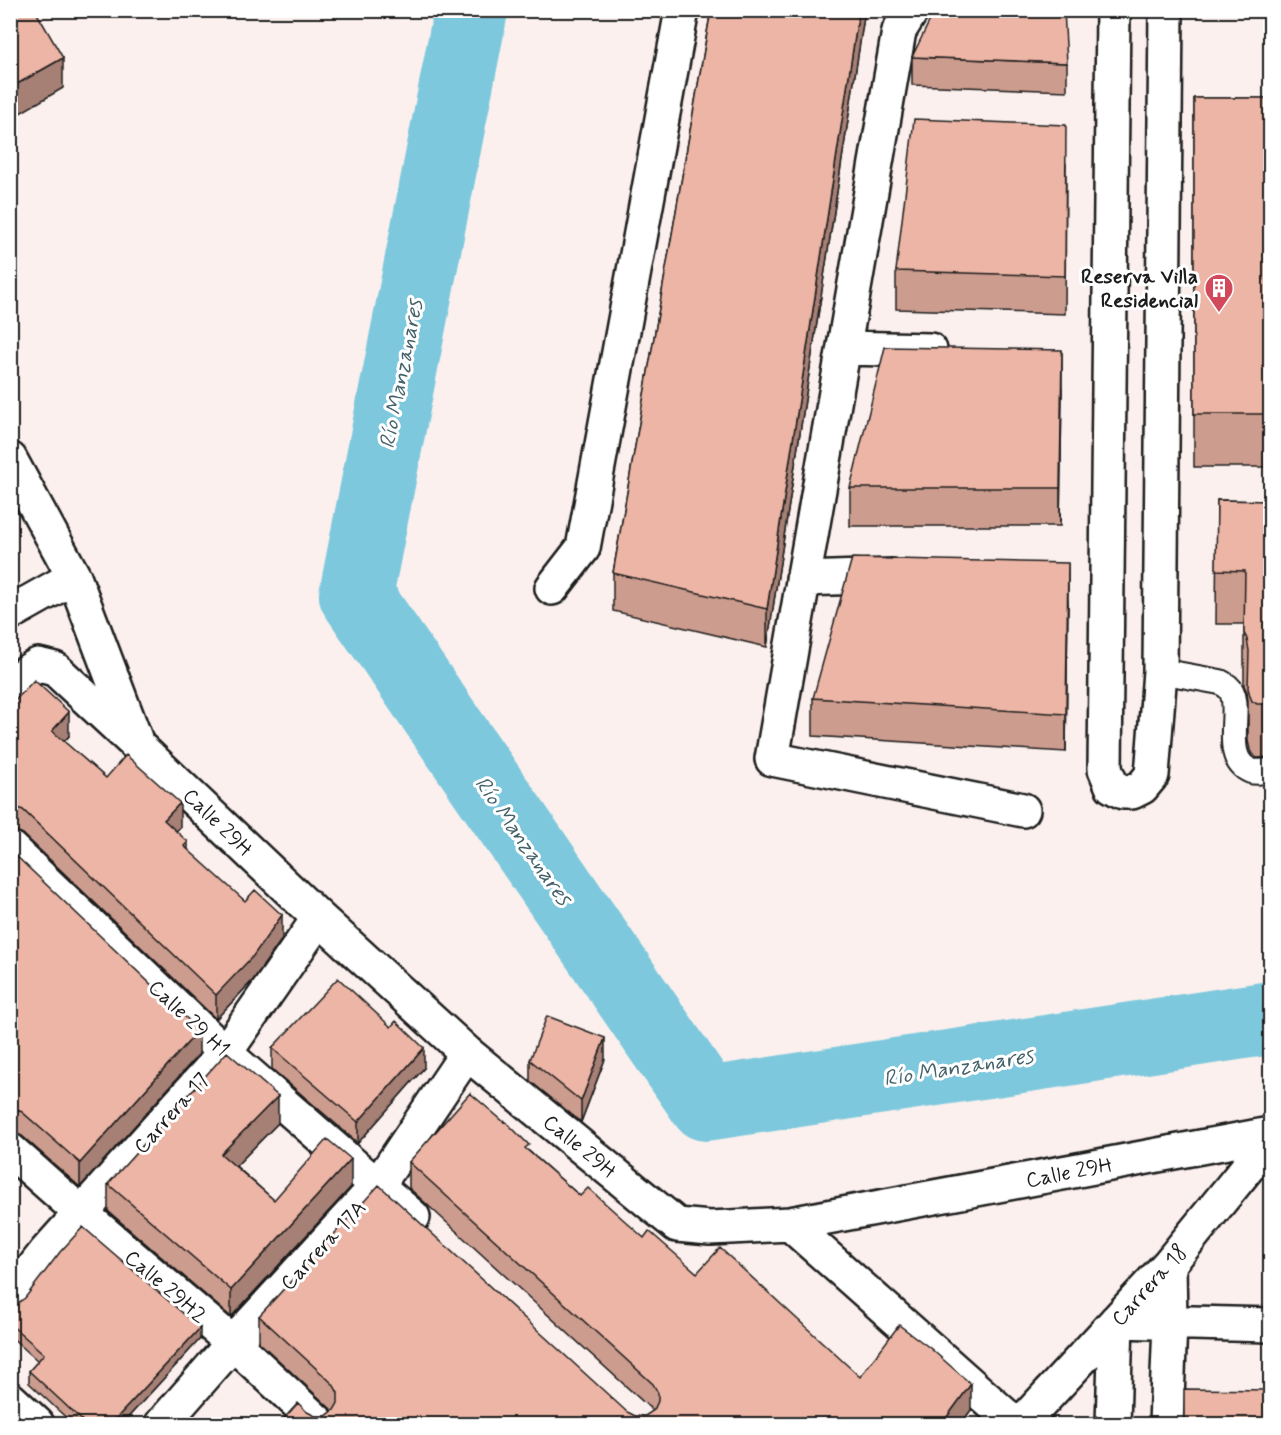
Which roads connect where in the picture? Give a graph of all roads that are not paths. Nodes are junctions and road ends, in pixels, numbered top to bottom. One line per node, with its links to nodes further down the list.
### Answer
1 (682, 10): 11 (street)
2 (912, 10): 5 (street)
3 (1113, 10): 13 (street)
4 (1166, 10): 13 (street)
5 (844, 348): 6 (street); 10 (street)
6 (962, 351)
7 (10, 459): 9 (street)
8 (919, 575): 10 (street)
9 (75, 577): 12 (street); 15 (street)
10 (803, 579): 17 (street)
11 (552, 588)
12 (10, 613)
13 (1160, 671): 16 (lane)
14 (10, 689): 15 (street, Calle 29H)
15 (138, 746): 19 (street, Calle 29H)
16 (1270, 771)
17 (1023, 810)
18 (10, 848): 20 (street, Calle 29 H1)
19 (319, 918): 20 (street, Carrera 17); 21 (street, Calle 29H)
20 (225, 1053): 25 (street, Calle 29 H1); 26 (street, Carrera 17)
21 (467, 1053): 25 (street, Carrera 17A); 27 (street, Calle 29H)
22 (1270, 1134): 27 (street, Calle 29H)
23 (1270, 1140): 29 (street, Carrera 18)
24 (10, 1150): 26 (street, Calle 29H2)
25 (378, 1185): 28 (street, Calle 29 H1); 34 (street, Carrera 17A)
26 (81, 1213): 30 (street, Carrera 17); 34 (street, Calle 29H2)
27 (790, 1224): 39 (street)
28 (438, 1240)
29 (1169, 1264): 31 (street, Carrera 18); 32 (street)
30 (10, 1298)
31 (1116, 1321): 32 (street); 40 (street, Carrera 18); 41 (street)
32 (1170, 1323): 33 (street); 42 (street)
33 (1270, 1325)
34 (233, 1343): 37 (street, Carrera 17A); 38 (street, Calle 29H2)
35 (10, 1399): 36 (street)
36 (37, 1425)
37 (162, 1425)
38 (320, 1425)
39 (1015, 1425)
40 (1021, 1425)
41 (1113, 1425)
42 (1166, 1425)

